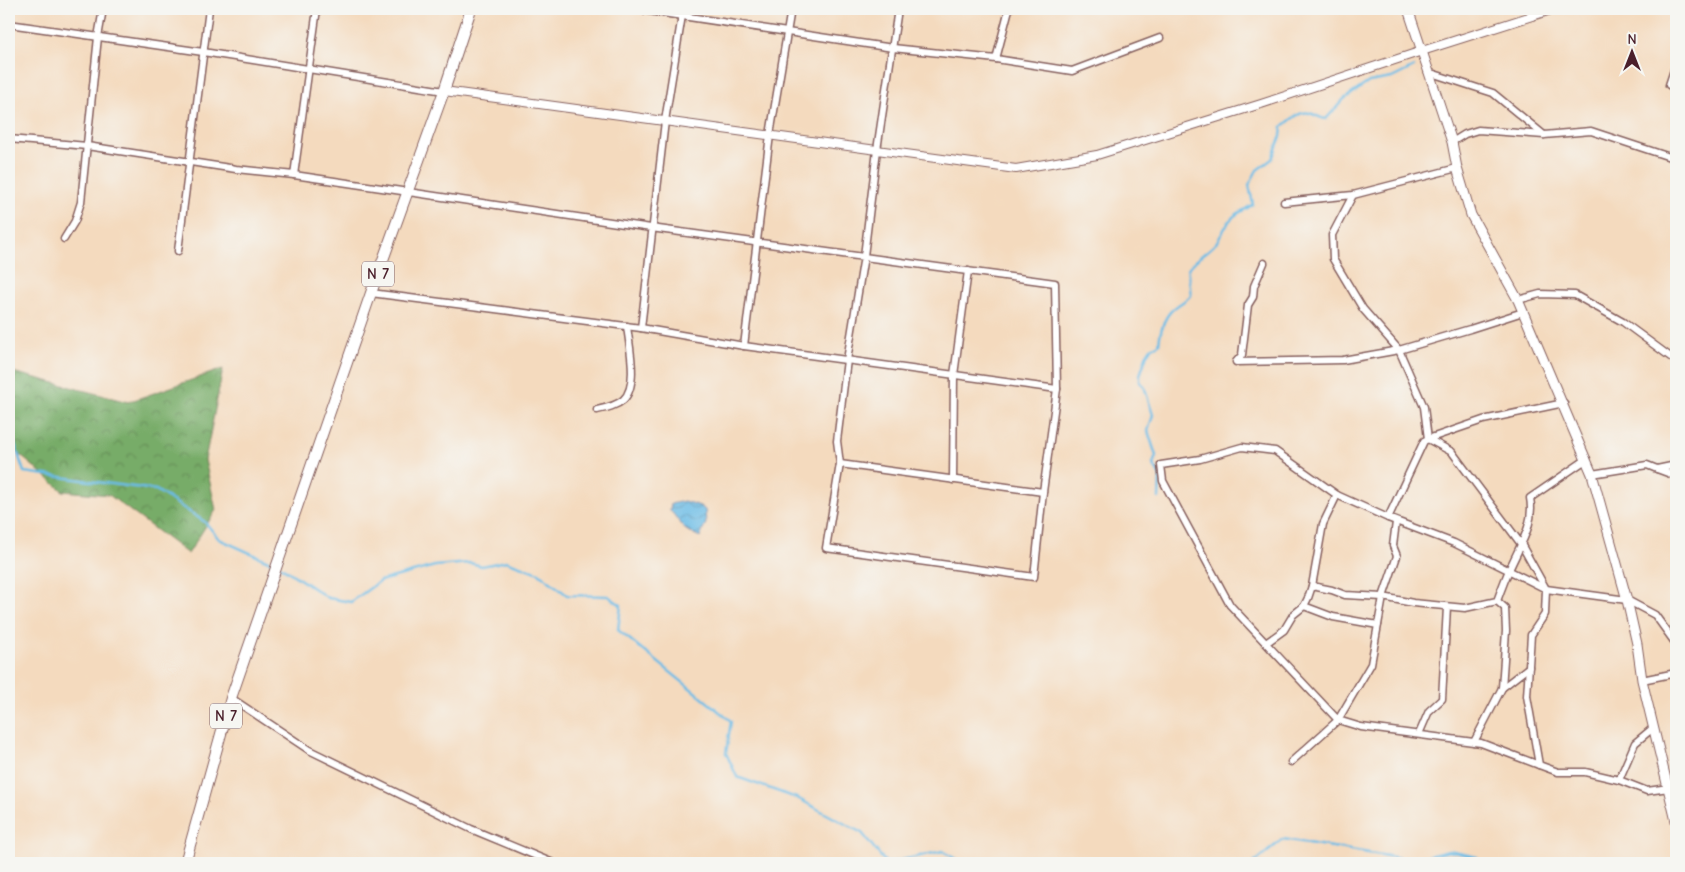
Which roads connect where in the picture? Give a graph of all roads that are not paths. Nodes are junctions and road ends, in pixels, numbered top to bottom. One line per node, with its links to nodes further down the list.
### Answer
1 (103, 9): 14 (street)
2 (209, 9): 18 (street)
3 (317, 9): 21 (street)
4 (470, 9): 24 (highway, N 7)
5 (636, 9): 11 (street)
6 (790, 9): 13 (street)
7 (898, 9): 16 (street)
8 (1009, 9): 19 (street)
9 (1408, 9): 17 (main road)
10 (1554, 9): 17 (street)
11 (683, 12): 13 (street); 25 (street)
12 (9, 24): 14 (street)
13 (787, 32): 16 (street); 26 (street)
14 (98, 37): 18 (street); 30 (street)
15 (1160, 38): 19 (street)
16 (893, 48): 19 (street); 31 (street)
17 (1422, 50): 22 (main road); 31 (street)
18 (203, 52): 21 (street); 33 (street)
19 (996, 59)
20 (1676, 64): 23 (street)
21 (309, 70): 24 (street); 35 (street)
22 (1428, 72): 27 (street); 29 (main road)
23 (1676, 88)
24 (444, 91): 25 (street); 36 (highway, N 7)
25 (664, 121): 26 (street); 39 (street)
26 (770, 135): 31 (street); 41 (street)
27 (1544, 135): 29 (street); 32 (street)
28 (9, 139): 30 (street)
29 (1452, 142): 34 (main road)
30 (87, 146): 33 (street); 40 (street)
31 (877, 150): 43 (street)
32 (1676, 159)
33 (190, 161): 35 (street); 42 (street)
34 (1458, 168): 37 (street); 47 (main road)
35 (294, 175): 36 (street)
36 (408, 192): 39 (street); 46 (highway, N 7)
37 (1354, 195): 38 (street); 52 (street)
38 (1284, 202)
39 (651, 228): 41 (street); 50 (street)
40 (64, 239)
41 (756, 242): 43 (street); 51 (street)
42 (178, 251)
43 (864, 256): 45 (street); 53 (street)
44 (1264, 263): 52 (street)
45 (968, 271): 55 (street); 56 (street)
46 (371, 293): 49 (street); 87 (highway, N 7)
47 (1518, 300): 48 (main road); 54 (street)
48 (1523, 312): 52 (street); 57 (main road)
49 (627, 326): 50 (street); 58 (street)
50 (641, 328): 51 (street)
51 (744, 346): 53 (street)
52 (1399, 350): 59 (street)
53 (847, 360): 55 (street); 61 (street)
54 (1676, 361)
55 (954, 375): 56 (street); 66 (street)
56 (1058, 389): 67 (street)
57 (1564, 404): 59 (street); 60 (main road)
58 (597, 410)
59 (1428, 438): 69 (street); 71 (street)
60 (1587, 459): 64 (main road); 71 (street)
61 (840, 464): 66 (street); 67 (street)
62 (1676, 465): 63 (street)
63 (1657, 469): 64 (street); 65 (street)
64 (1592, 474): 76 (main road)
65 (1676, 476)
66 (953, 480): 67 (street)
67 (1043, 492)
68 (1337, 495): 69 (street); 73 (street); 81 (street)
69 (1388, 518): 70 (street)
70 (1396, 522): 72 (street); 75 (street)
71 (1521, 544): 72 (street); 74 (street)
72 (1508, 570): 74 (street); 77 (street)
73 (1312, 586): 75 (street); 78 (street)
74 (1546, 589): 76 (street); 83 (street)
75 (1383, 598): 79 (street); 80 (street)
76 (1627, 600): 82 (street); 85 (main road)
77 (1497, 601): 79 (street); 86 (street)
78 (1304, 606): 80 (street); 81 (street)
79 (1447, 607): 90 (street)
80 (1378, 625): 88 (street)
81 (1266, 643): 88 (street)
82 (1676, 644)
83 (1529, 667): 86 (street); 93 (street)
84 (1676, 673): 85 (street)
85 (1642, 680): 89 (main road)
86 (1502, 688): 91 (street)
87 (231, 698): 97 (highway, N 7); 98 (street)
88 (1338, 720): 90 (street); 92 (street)
89 (1653, 728): 94 (street); 95 (main road)
90 (1419, 734): 91 (street)
91 (1474, 742): 93 (street)
92 (1291, 762)
93 (1539, 765): 94 (street)
94 (1619, 780): 95 (street)
95 (1669, 788): 96 (main road)
96 (1676, 821)
97 (185, 863)
98 (553, 863)

